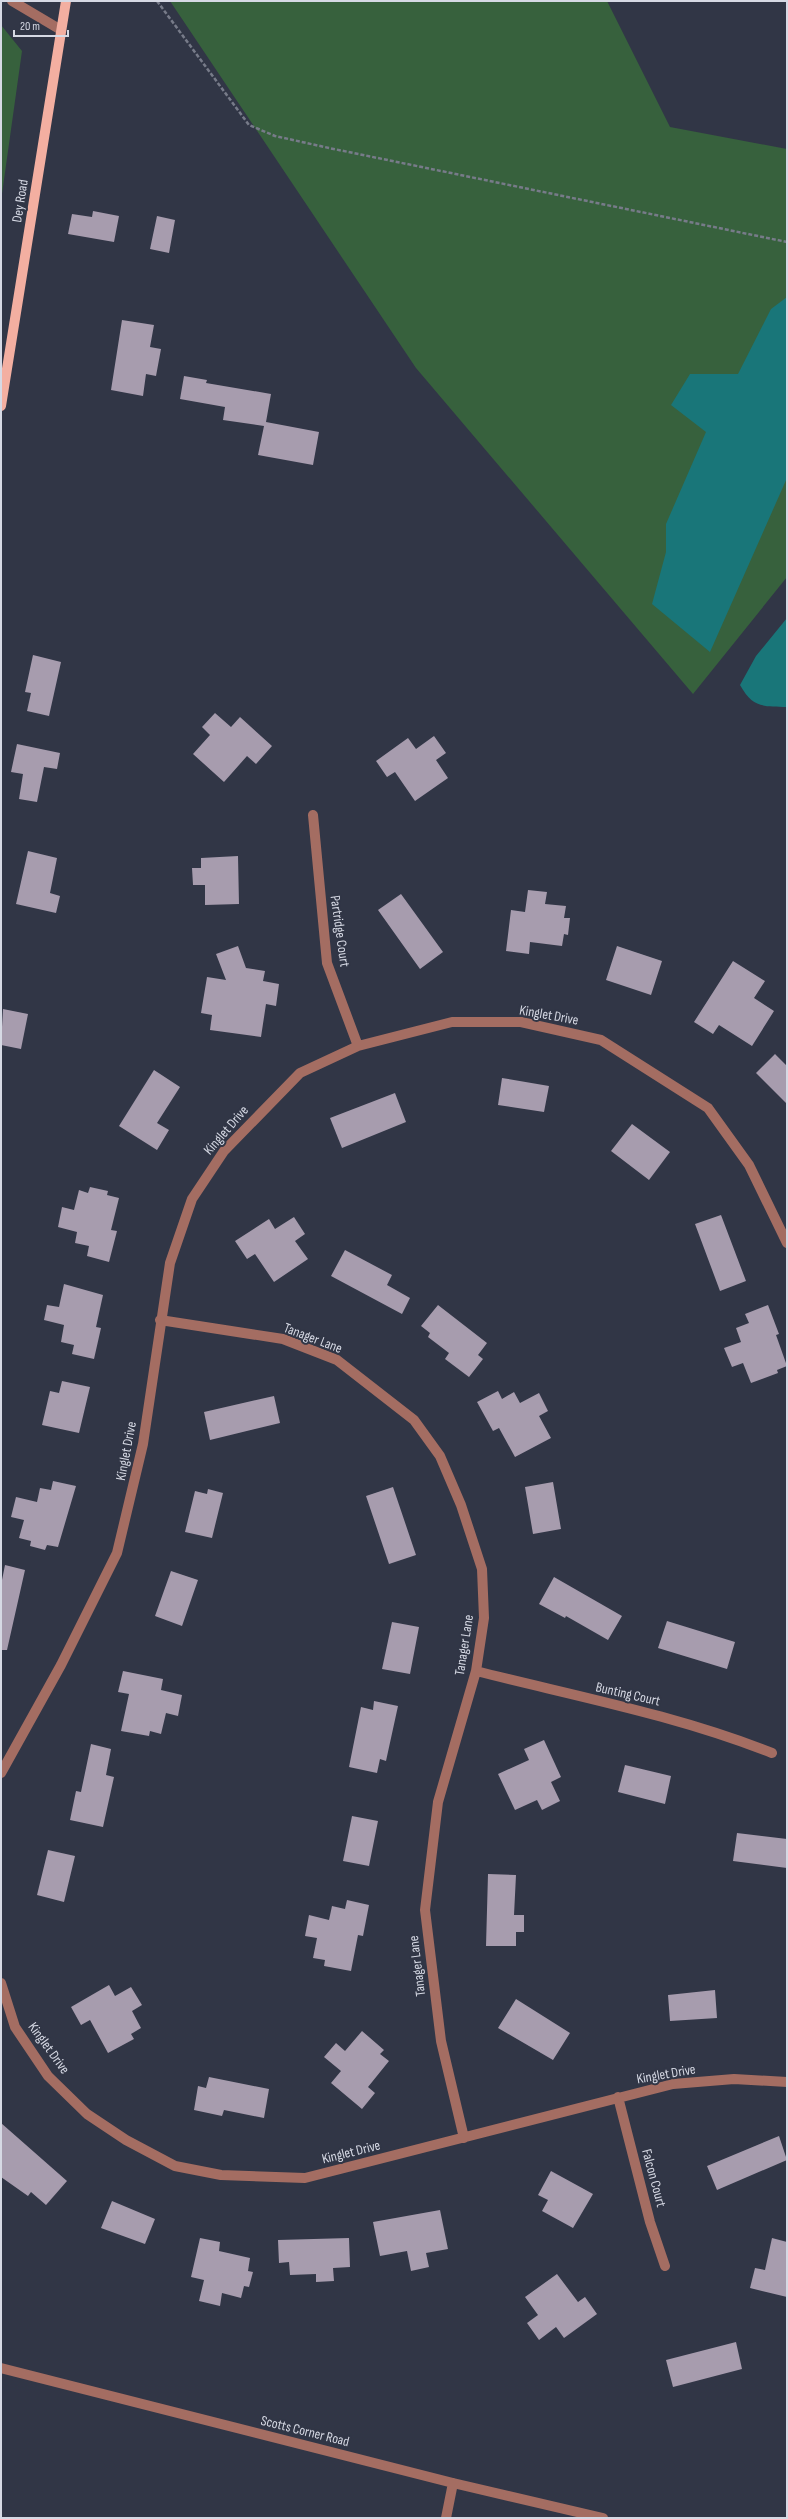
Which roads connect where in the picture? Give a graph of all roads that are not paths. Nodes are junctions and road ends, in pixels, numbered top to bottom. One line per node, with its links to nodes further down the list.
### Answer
1 (12, 1): 3 (street)
2 (66, 1): 3 (main road, Dey Road)
3 (61, 30): 4 (main road, Dey Road)
4 (1, 406)
5 (313, 815): 6 (street, Partridge Court)
6 (358, 1046): 7 (street, Kinglet Drive); 8 (street, Kinglet Drive)
7 (787, 1243)
8 (160, 1320): 9 (street, Tanager Lane); 11 (street, Kinglet Drive)
9 (476, 1671): 10 (street, Bunting Court); 15 (street, Tanager Lane)
10 (772, 1753)
11 (1, 1773)
12 (1, 1983): 15 (street, Kinglet Drive)
13 (787, 2082): 14 (street, Kinglet Drive)
14 (618, 2097): 15 (street, Kinglet Drive); 16 (street, Falcon Court)
15 (464, 2138)
16 (665, 2266)
17 (1, 2368): 18 (street, Scotts Corner Road)
18 (452, 2482): 19 (street); 20 (street, Scotts Corner Road)
19 (446, 2518)
20 (603, 2518)

